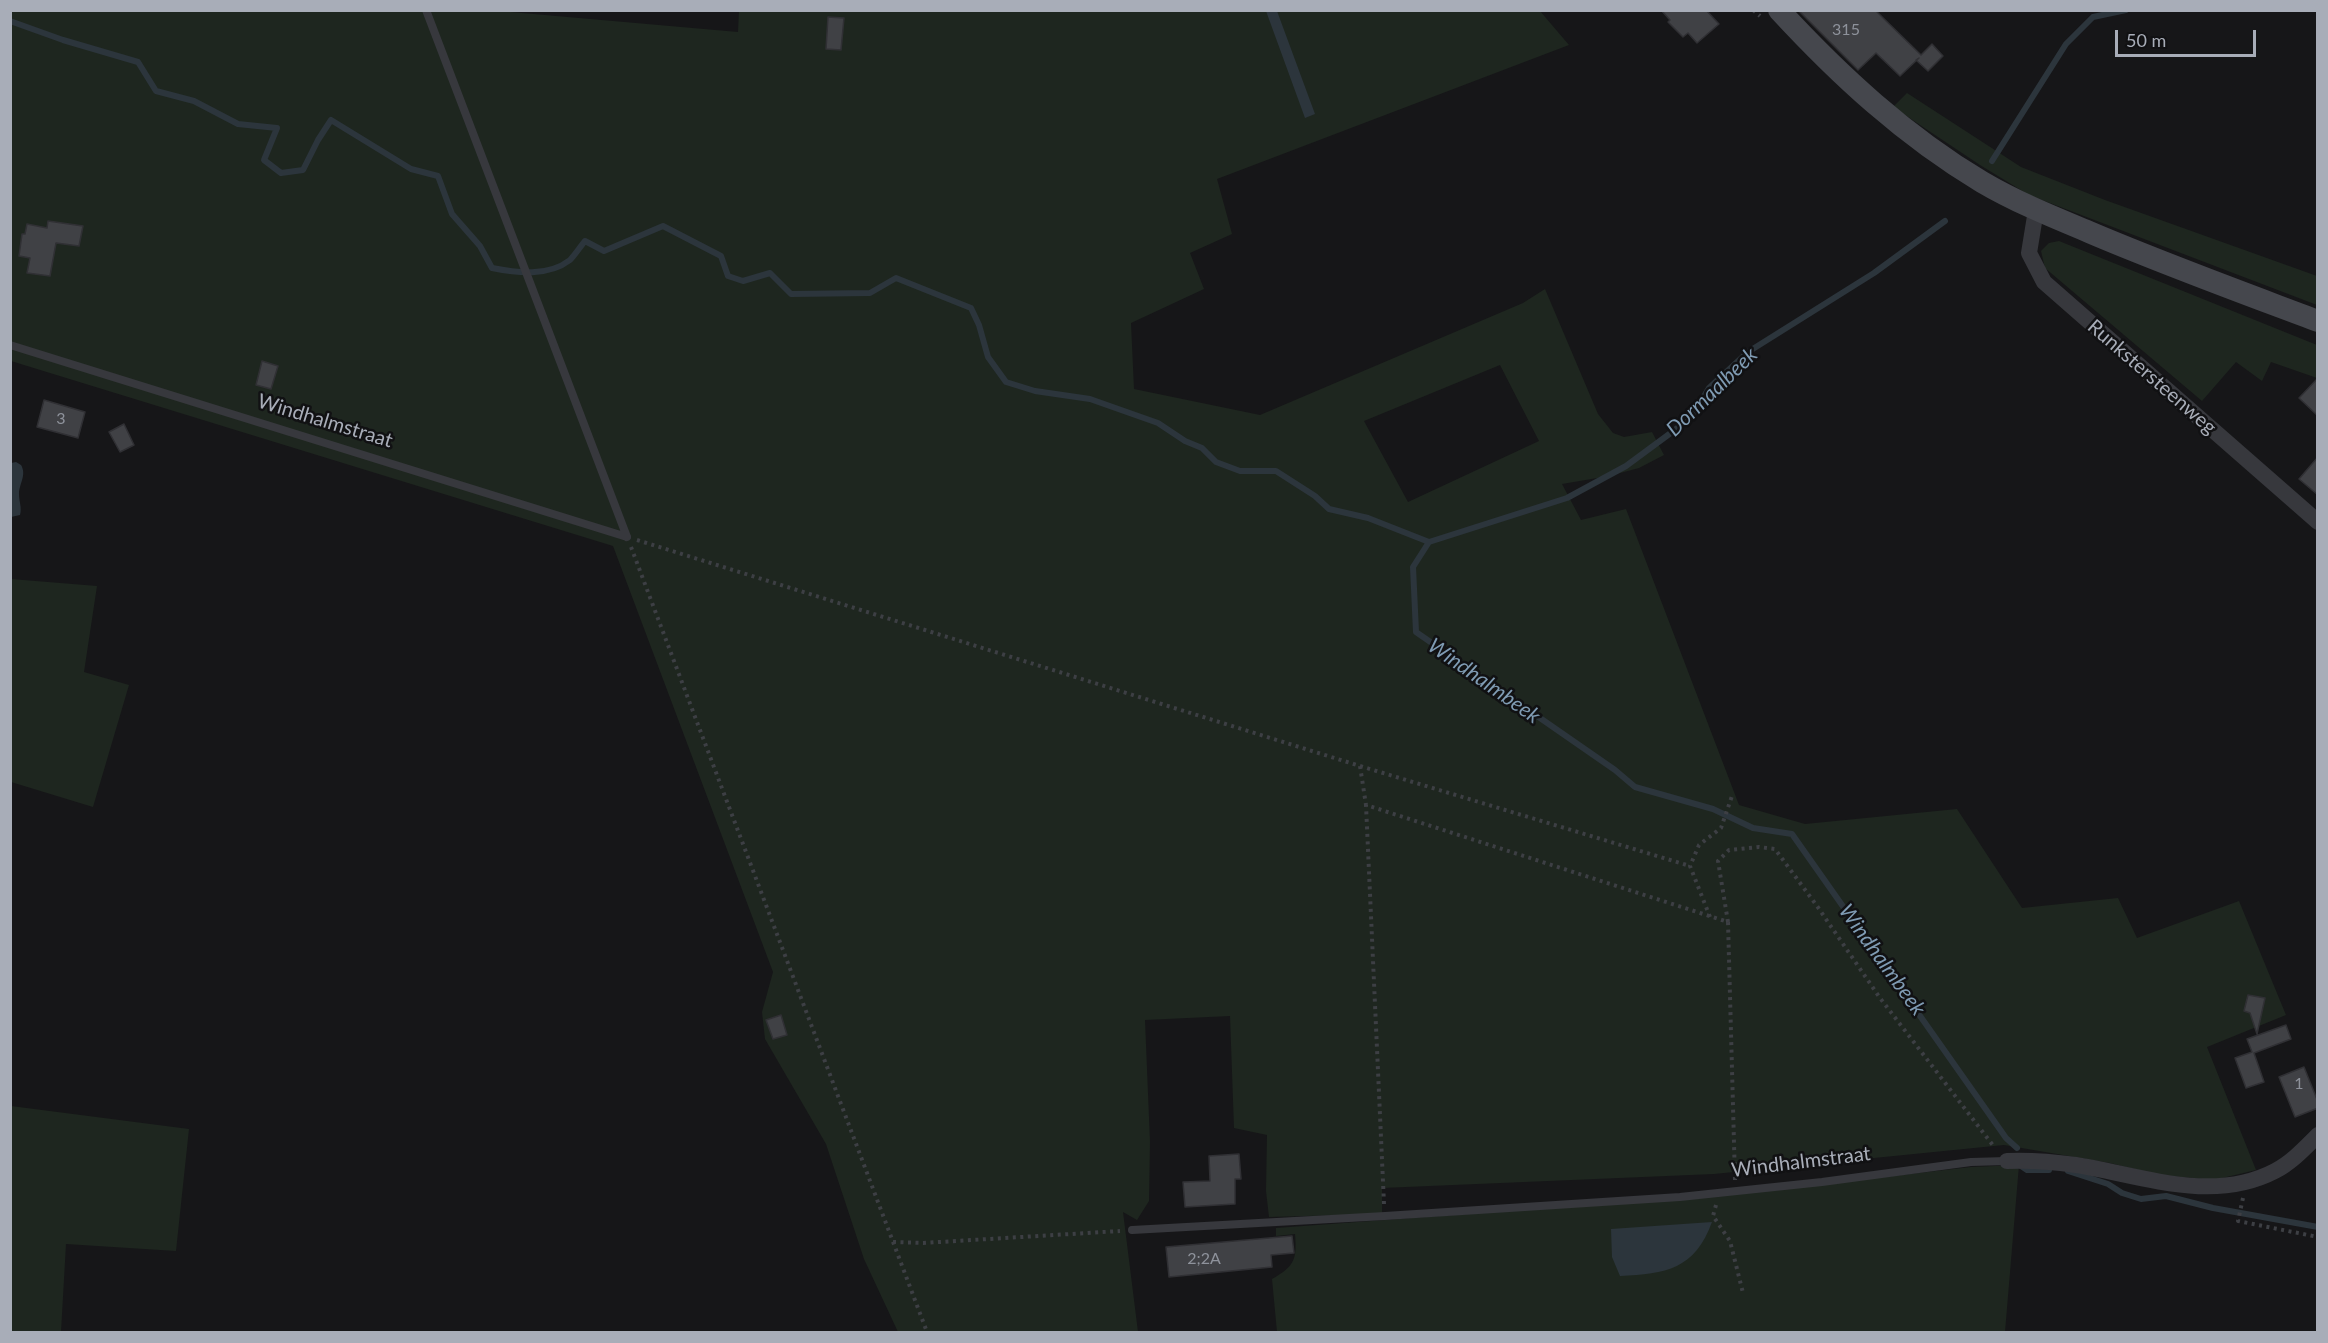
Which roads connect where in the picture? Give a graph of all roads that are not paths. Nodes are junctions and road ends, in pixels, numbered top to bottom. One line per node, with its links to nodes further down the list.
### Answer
1 (426, 10): 5 (lane, Windhalmstraat)
2 (1779, 10): 3 (street)
3 (2036, 210): 4 (street); 6 (street, Runkstersteenweg)
4 (2318, 321)
5 (10, 345)
6 (2318, 522)
7 (2318, 1136): 8 (street, Windhalmstraat)
8 (2005, 1161): 9 (lane, Windhalmstraat)
9 (1132, 1230)

